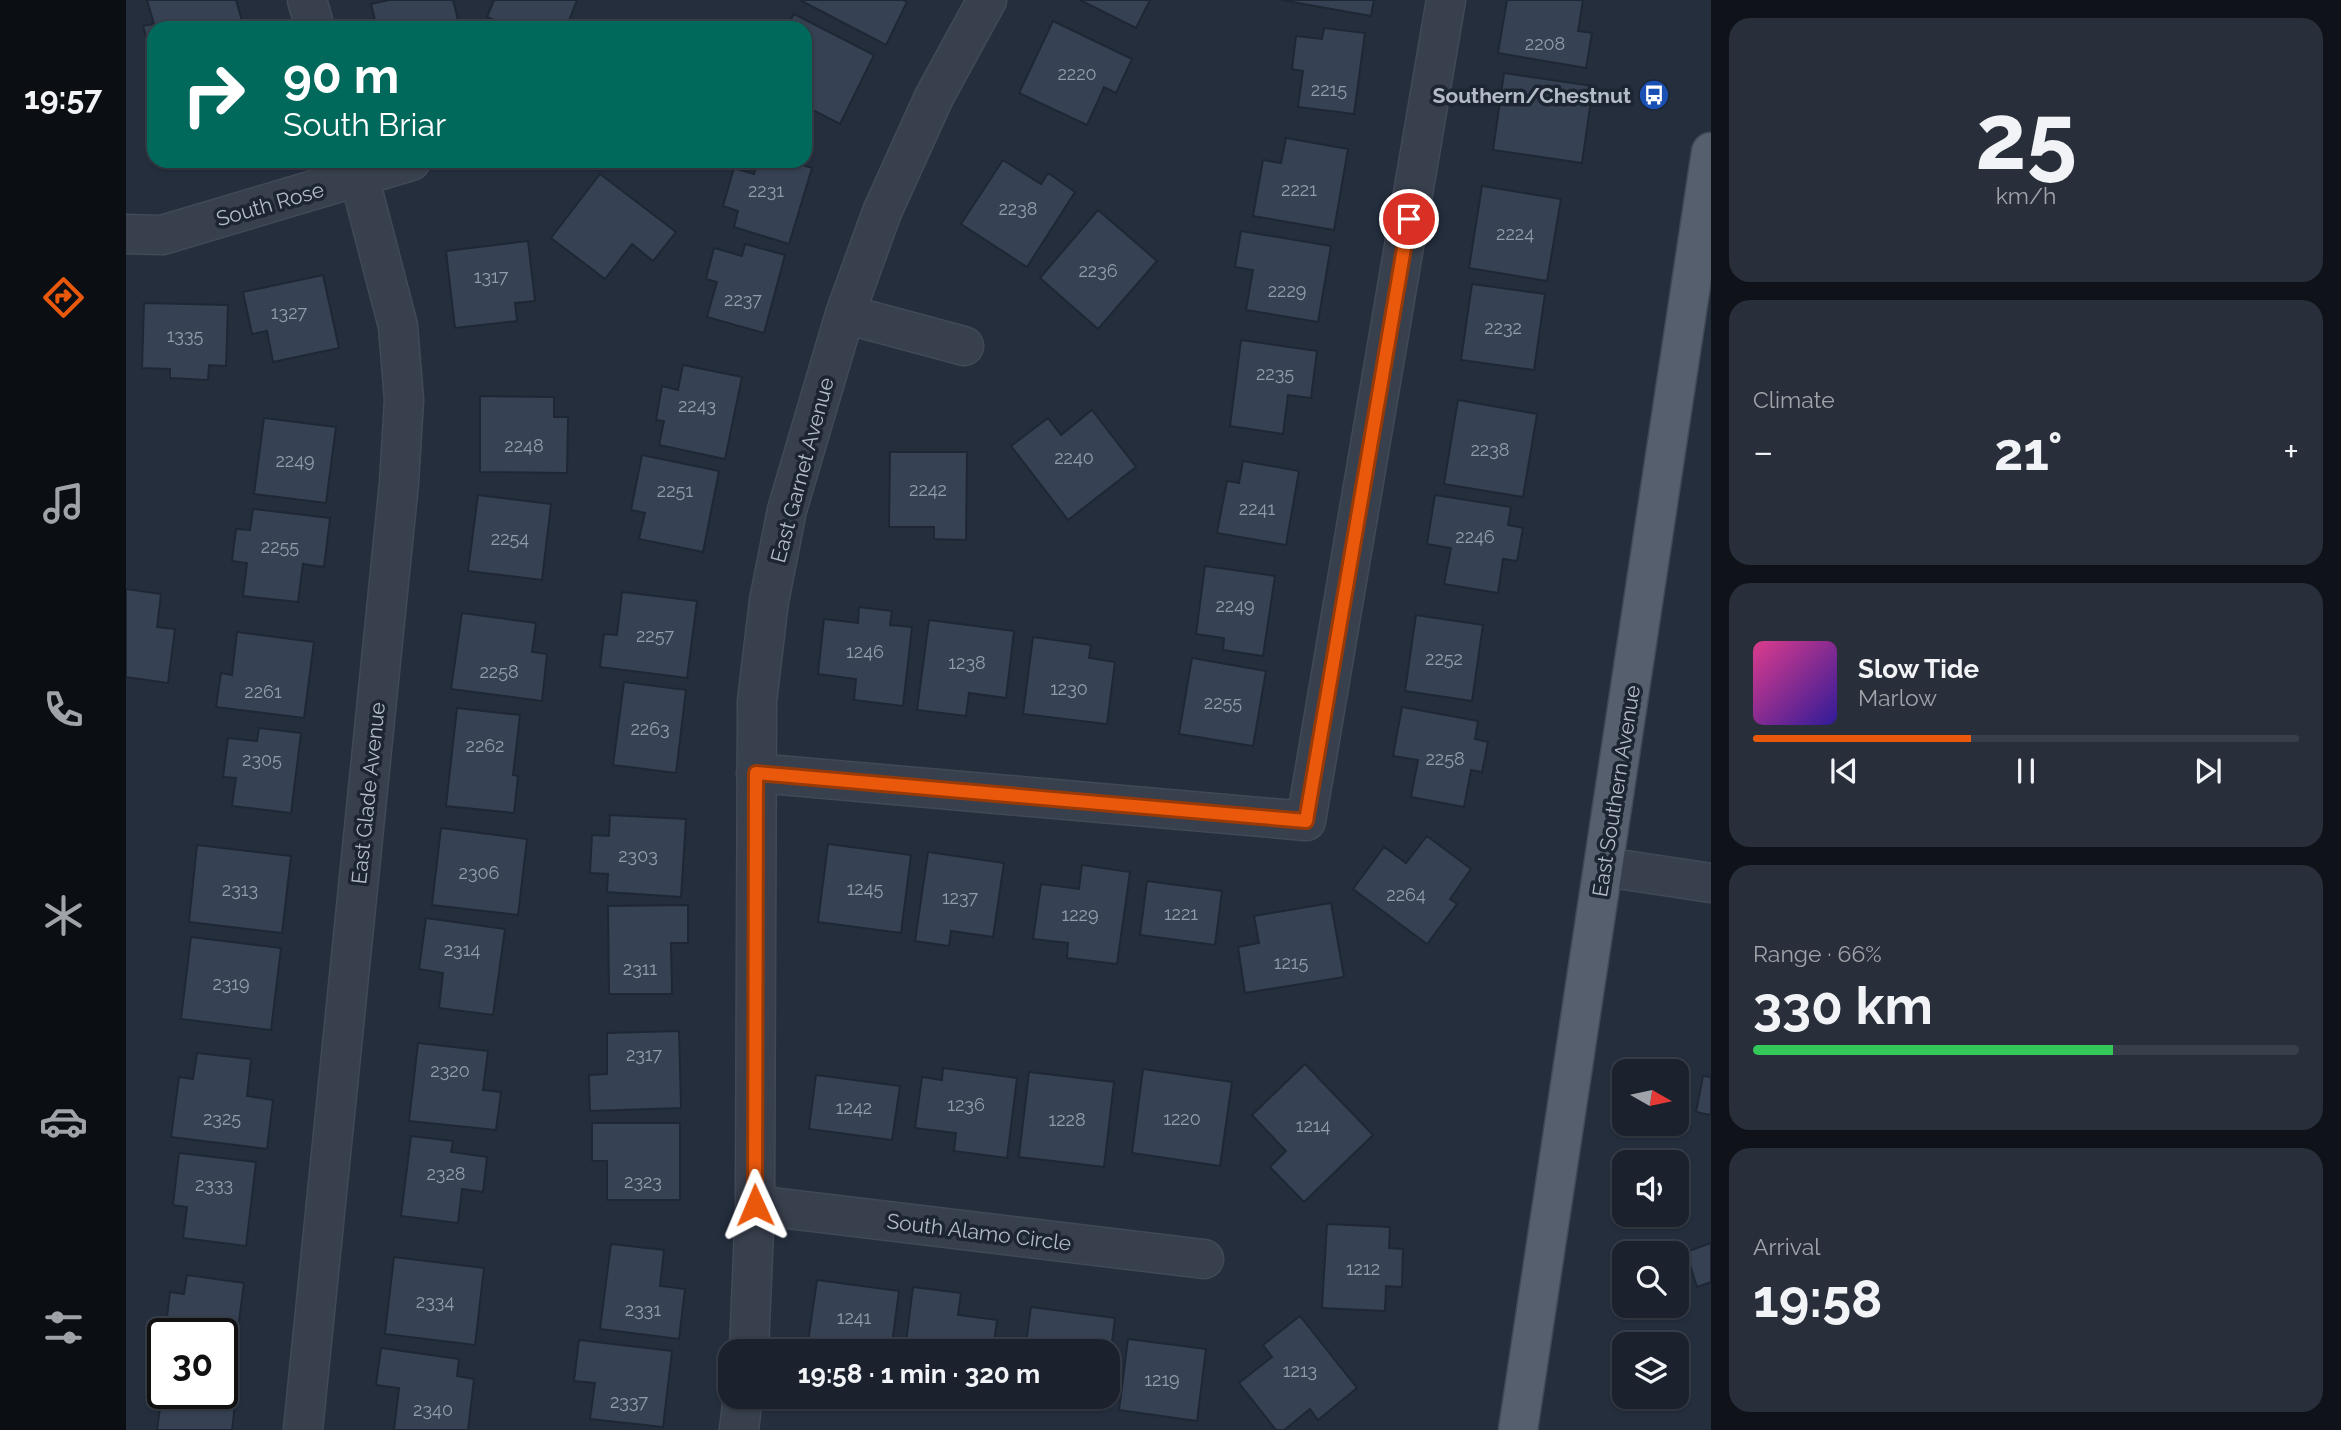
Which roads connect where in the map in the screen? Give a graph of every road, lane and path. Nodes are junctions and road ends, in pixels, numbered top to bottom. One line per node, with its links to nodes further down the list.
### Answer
1 (307, 0): 4 (street)
2 (987, 0): 8 (street, East Garnet Avenue)
3 (1446, 0): 10 (street)
4 (313, 21)
5 (1711, 152): 11 (main road, East Southern Avenue)
6 (357, 170): 7 (street, South Rose); 17 (street, East Glade Avenue)
7 (126, 234)
8 (845, 314): 9 (street); 10 (street, East Garnet Avenue)
9 (964, 345)
10 (756, 773): 13 (street, East Garnet Avenue)
11 (1605, 867): 12 (street); 19 (main road, East Southern Avenue)
12 (1711, 883)
13 (755, 1205): 14 (street, South Alamo Circle); 15 (street, East Garnet Avenue)
14 (1204, 1259)
15 (749, 1339)
16 (741, 1409): 18 (street)
17 (303, 1430)
18 (739, 1430)
19 (1518, 1430)

